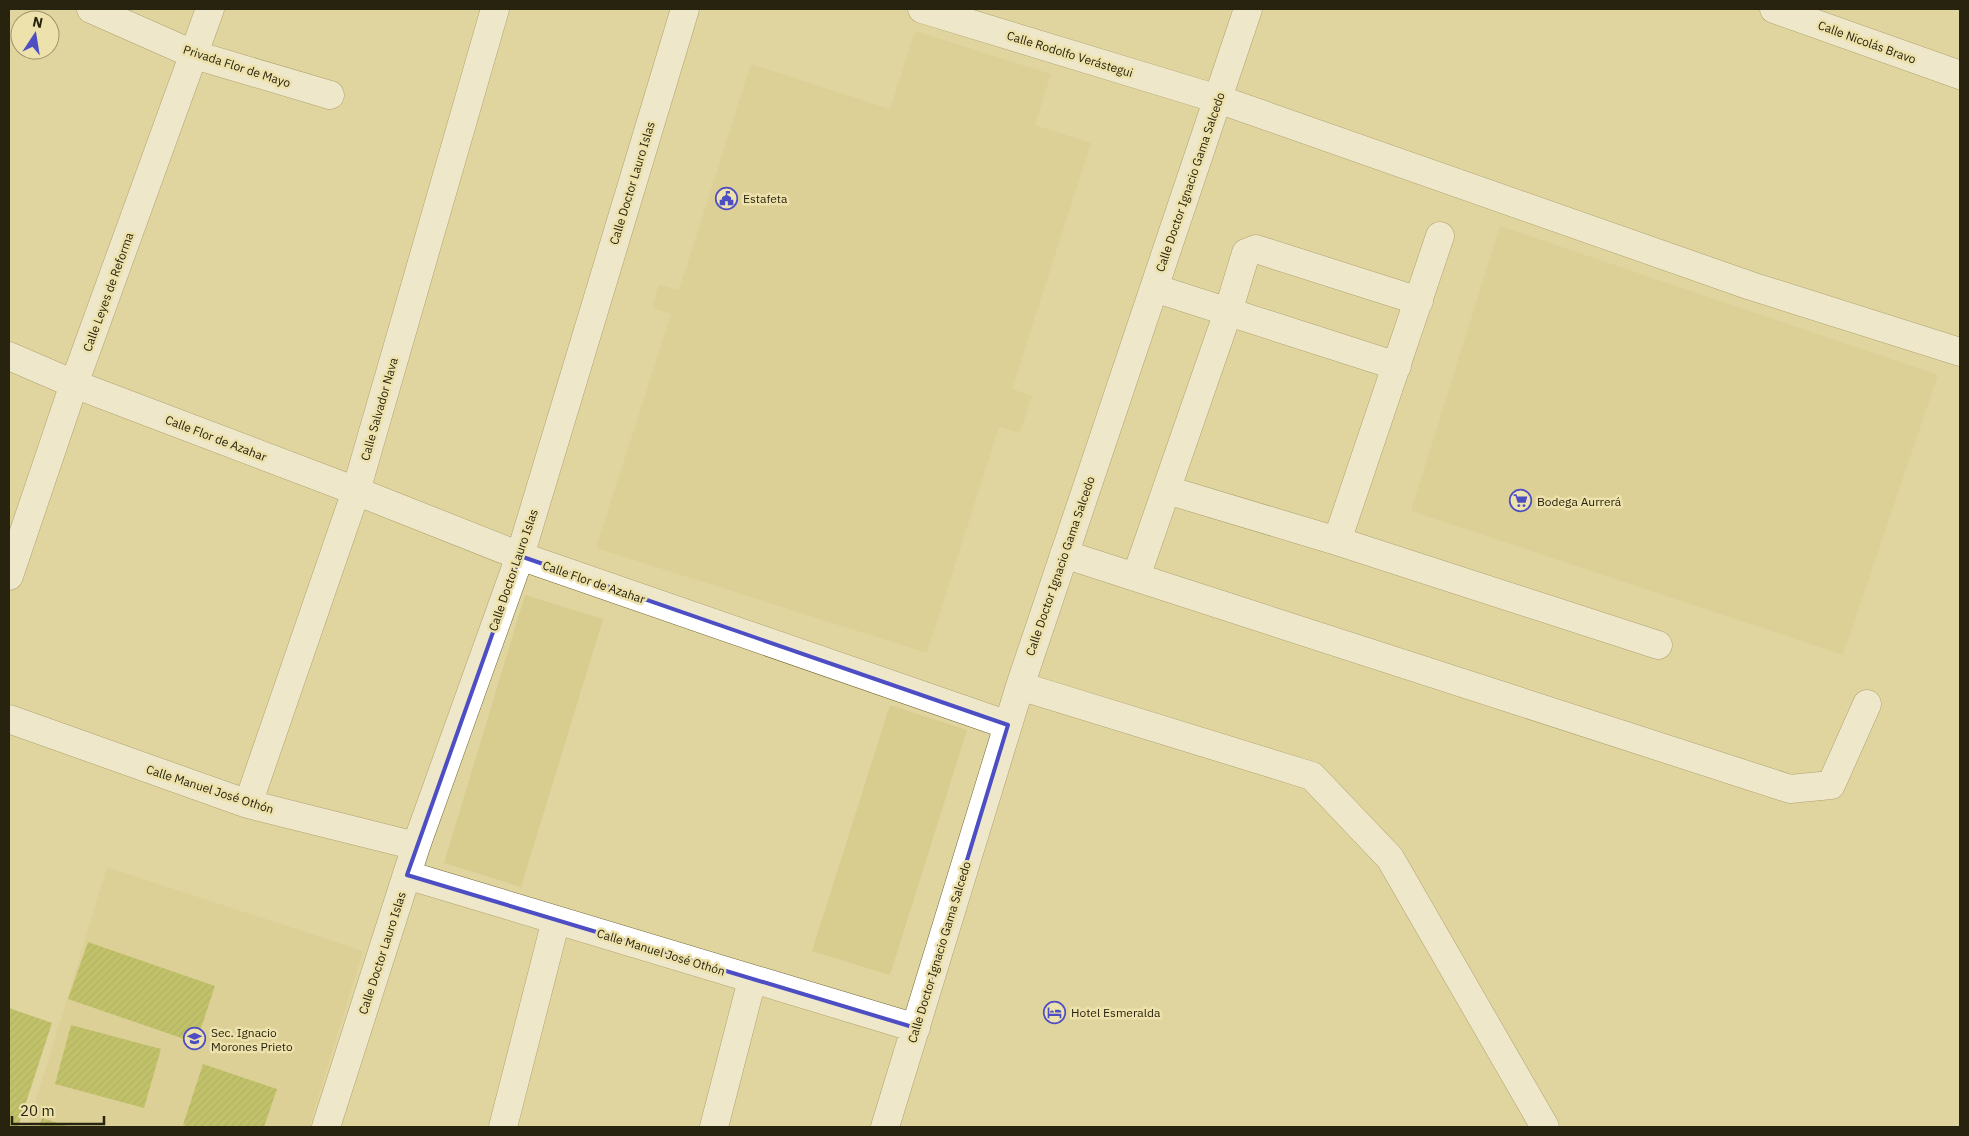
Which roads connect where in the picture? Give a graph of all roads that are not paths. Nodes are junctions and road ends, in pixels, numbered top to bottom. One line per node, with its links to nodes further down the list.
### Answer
1 (91, 9): 8 (street, Privada Flor de Mayo)
2 (210, 9): 8 (street, Calle Leyes de Reforma)
3 (494, 9): 20 (street, Calle Salvador Nava)
4 (685, 9): 24 (street, Calle Doctor Lauro Islas)
5 (922, 9): 11 (street, Calle Rodolfo Verástegui)
6 (1248, 9): 11 (street, Calle Doctor Ignacio Gama Salcedo)
7 (1774, 9): 9 (street, Calle Nicolás Bravo)
8 (195, 55): 10 (street, Privada Flor de Mayo); 19 (street, Calle Leyes de Reforma)
9 (1960, 75)
10 (330, 95)
11 (1218, 99): 13 (street, Calle Doctor Ignacio Gama Salcedo); 16 (street, Calle Rodolfo Verástegui)
12 (1440, 236): 14 (street)
13 (1154, 288): 15 (street); 23 (street, Calle Doctor Ignacio Gama Salcedo)
14 (1418, 301): 15 (street); 18 (street)
15 (1228, 312): 18 (street); 21 (street)
16 (1960, 352)
17 (9, 356): 19 (street, Calle Flor de Azahar)
18 (1397, 366): 22 (street)
19 (74, 384): 20 (street, Calle Flor de Azahar); 25 (street, Calle Leyes de Reforma)
20 (356, 490): 24 (street, Calle Flor de Azahar); 32 (street, Calle Salvador Nava)
21 (1167, 490): 22 (street); 26 (street)
22 (1337, 541): 27 (street)
23 (1064, 554): 26 (street); 28 (street, Calle Doctor Ignacio Gama Salcedo)
24 (520, 556): 31 (street, Calle Flor de Azahar); 33 (street, Calle Doctor Lauro Islas)
25 (9, 576)
26 (1136, 577): 29 (street)
27 (1658, 645)
28 (1020, 686): 31 (street, Calle Doctor Ignacio Gama Salcedo); 42 (street)
29 (1867, 704)
30 (9, 719): 32 (street, Calle Manuel José Othón)
31 (1008, 725): 37 (street, Calle Doctor Ignacio Gama Salcedo)
32 (248, 804): 33 (street, Calle Manuel José Othón)
33 (416, 846): 34 (street, Calle Doctor Lauro Islas)
34 (407, 875): 35 (street, Calle Manuel José Othón); 38 (street, Calle Doctor Lauro Islas)
35 (556, 920): 36 (street, Calle Manuel José Othón); 39 (street)
36 (752, 980): 37 (street, Calle Manuel José Othón); 40 (street)
37 (916, 1028): 41 (street, Calle Doctor Ignacio Gama Salcedo)
38 (326, 1127)
39 (503, 1127)
40 (714, 1127)
41 (885, 1127)
42 (1545, 1127)

